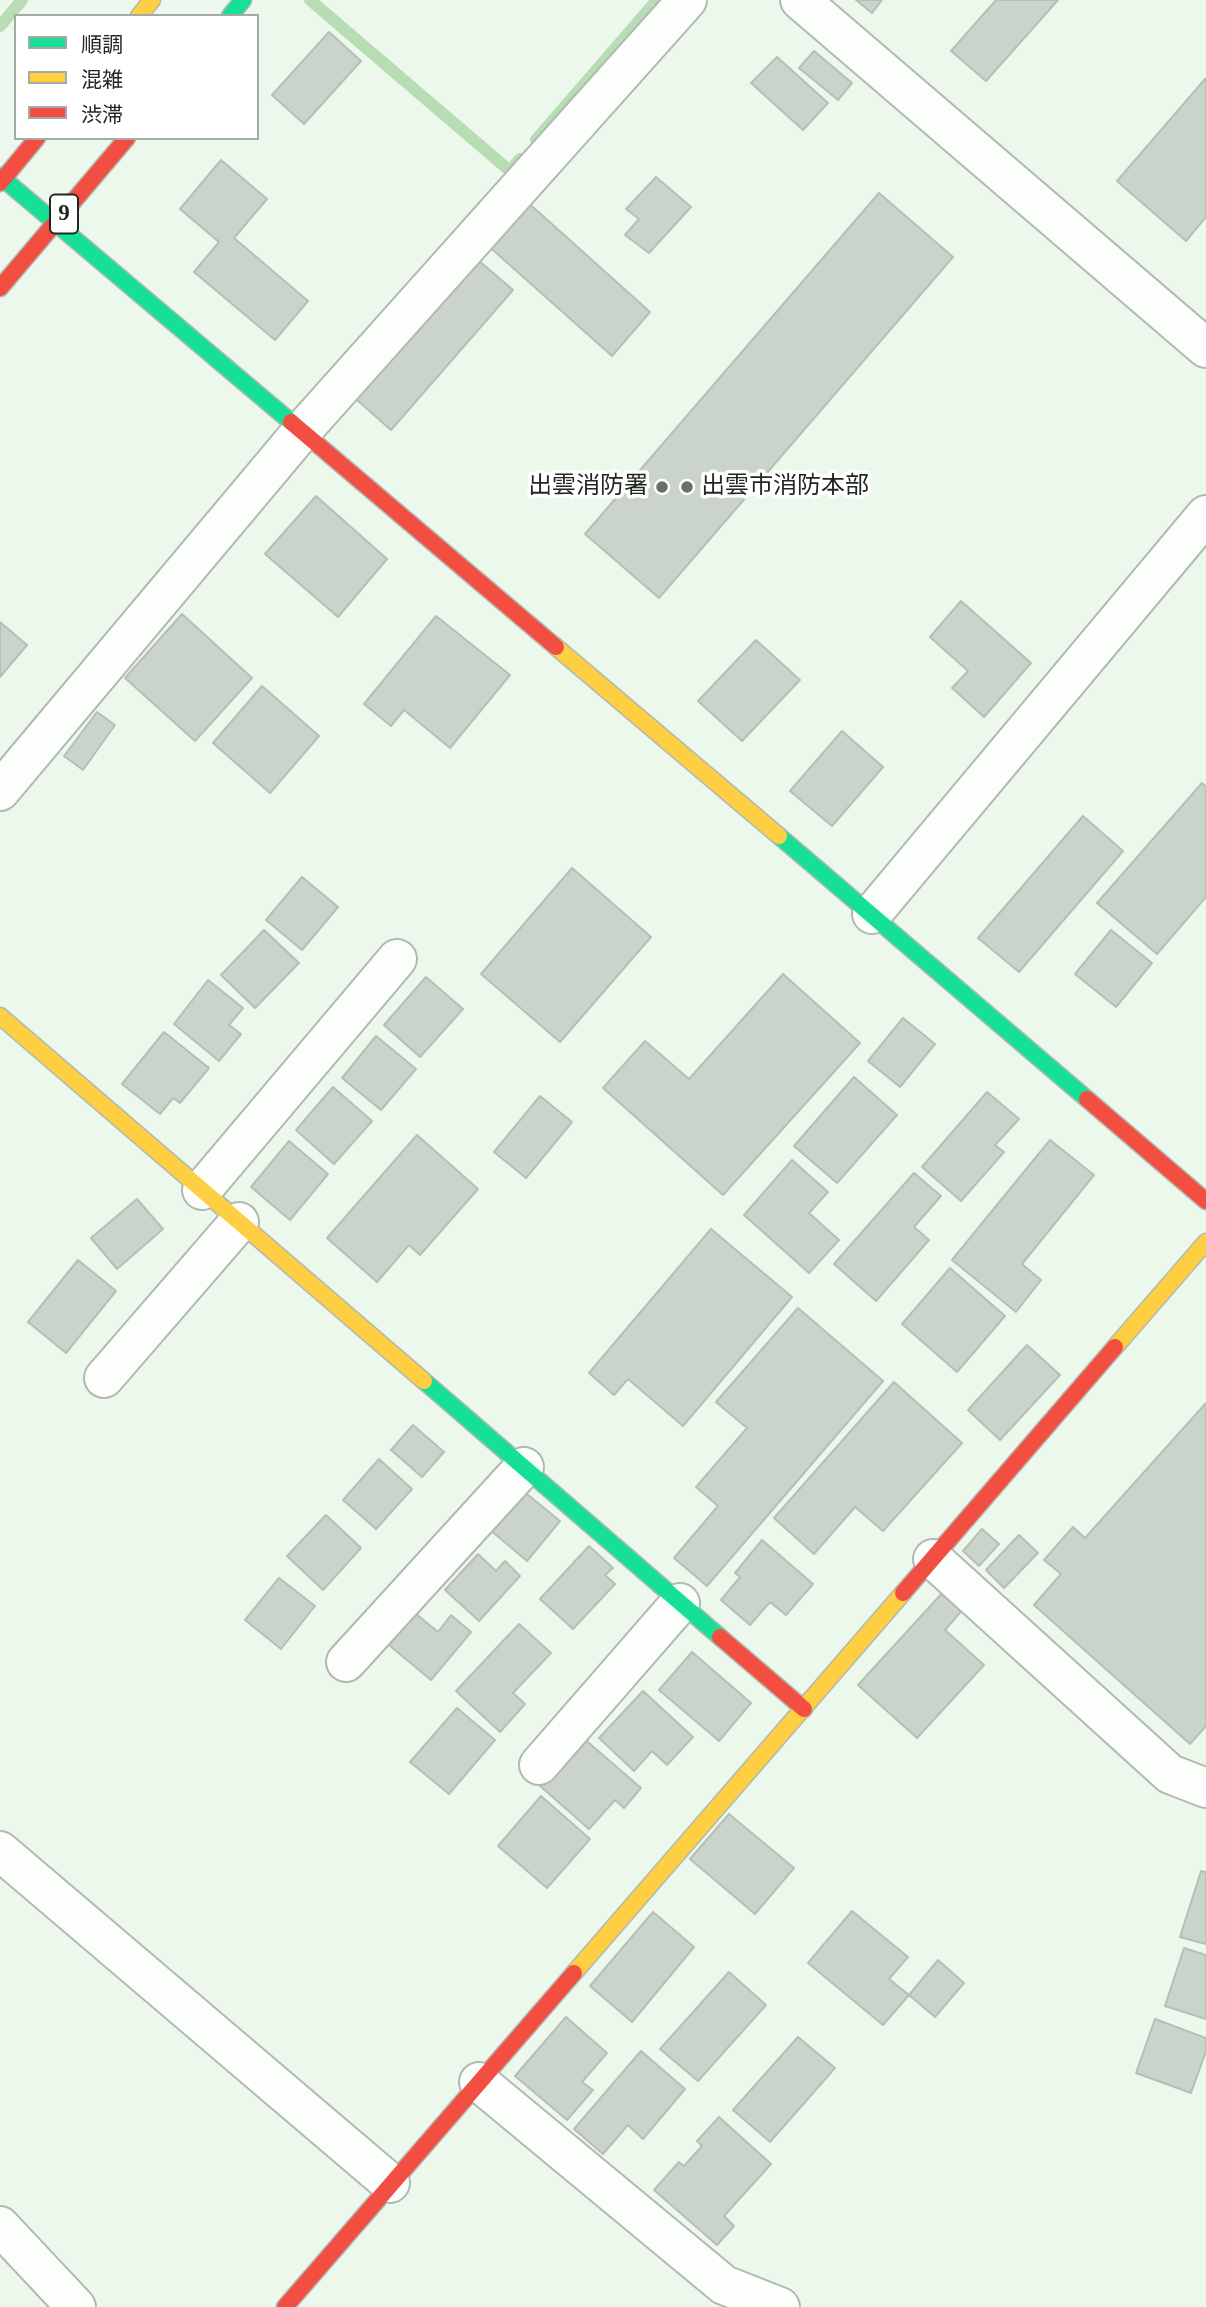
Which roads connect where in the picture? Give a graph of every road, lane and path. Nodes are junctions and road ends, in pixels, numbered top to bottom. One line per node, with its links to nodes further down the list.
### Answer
1 (152, 0): 5 (main road)
2 (243, 0): 6 (main road)
3 (687, 0): 13 (street)
4 (800, 0): 12 (street)
5 (141, 14)
6 (232, 14)
7 (35, 140): 9 (main road)
8 (125, 140): 10 (main road, 9)
9 (1, 179): 10 (main road)
10 (56, 223): 11 (main road, 9); 13 (main road)
11 (0, 288)
12 (1206, 348)
13 (302, 431): 15 (street); 16 (main road)
14 (1206, 515): 16 (street)
15 (0, 791)
16 (872, 914): 20 (main road)
17 (397, 959): 19 (street)
18 (0, 1016): 19 (main road)
19 (202, 1190): 21 (main road)
20 (1206, 1200)
21 (239, 1222): 23 (street); 24 (main road)
22 (1206, 1242): 25 (main road)
23 (104, 1378)
24 (524, 1467): 26 (main road); 27 (street)
25 (933, 1559): 28 (main road); 30 (street)
26 (680, 1603): 28 (main road); 29 (street)
27 (346, 1662)
28 (804, 1709): 32 (main road)
29 (540, 1765)
30 (1206, 1788)
31 (0, 1850): 33 (street)
32 (479, 2082): 33 (main road); 37 (street)
33 (390, 2183): 36 (main road)
34 (0, 2226): 35 (street)
35 (76, 2307)
36 (285, 2307)
37 (780, 2307)

